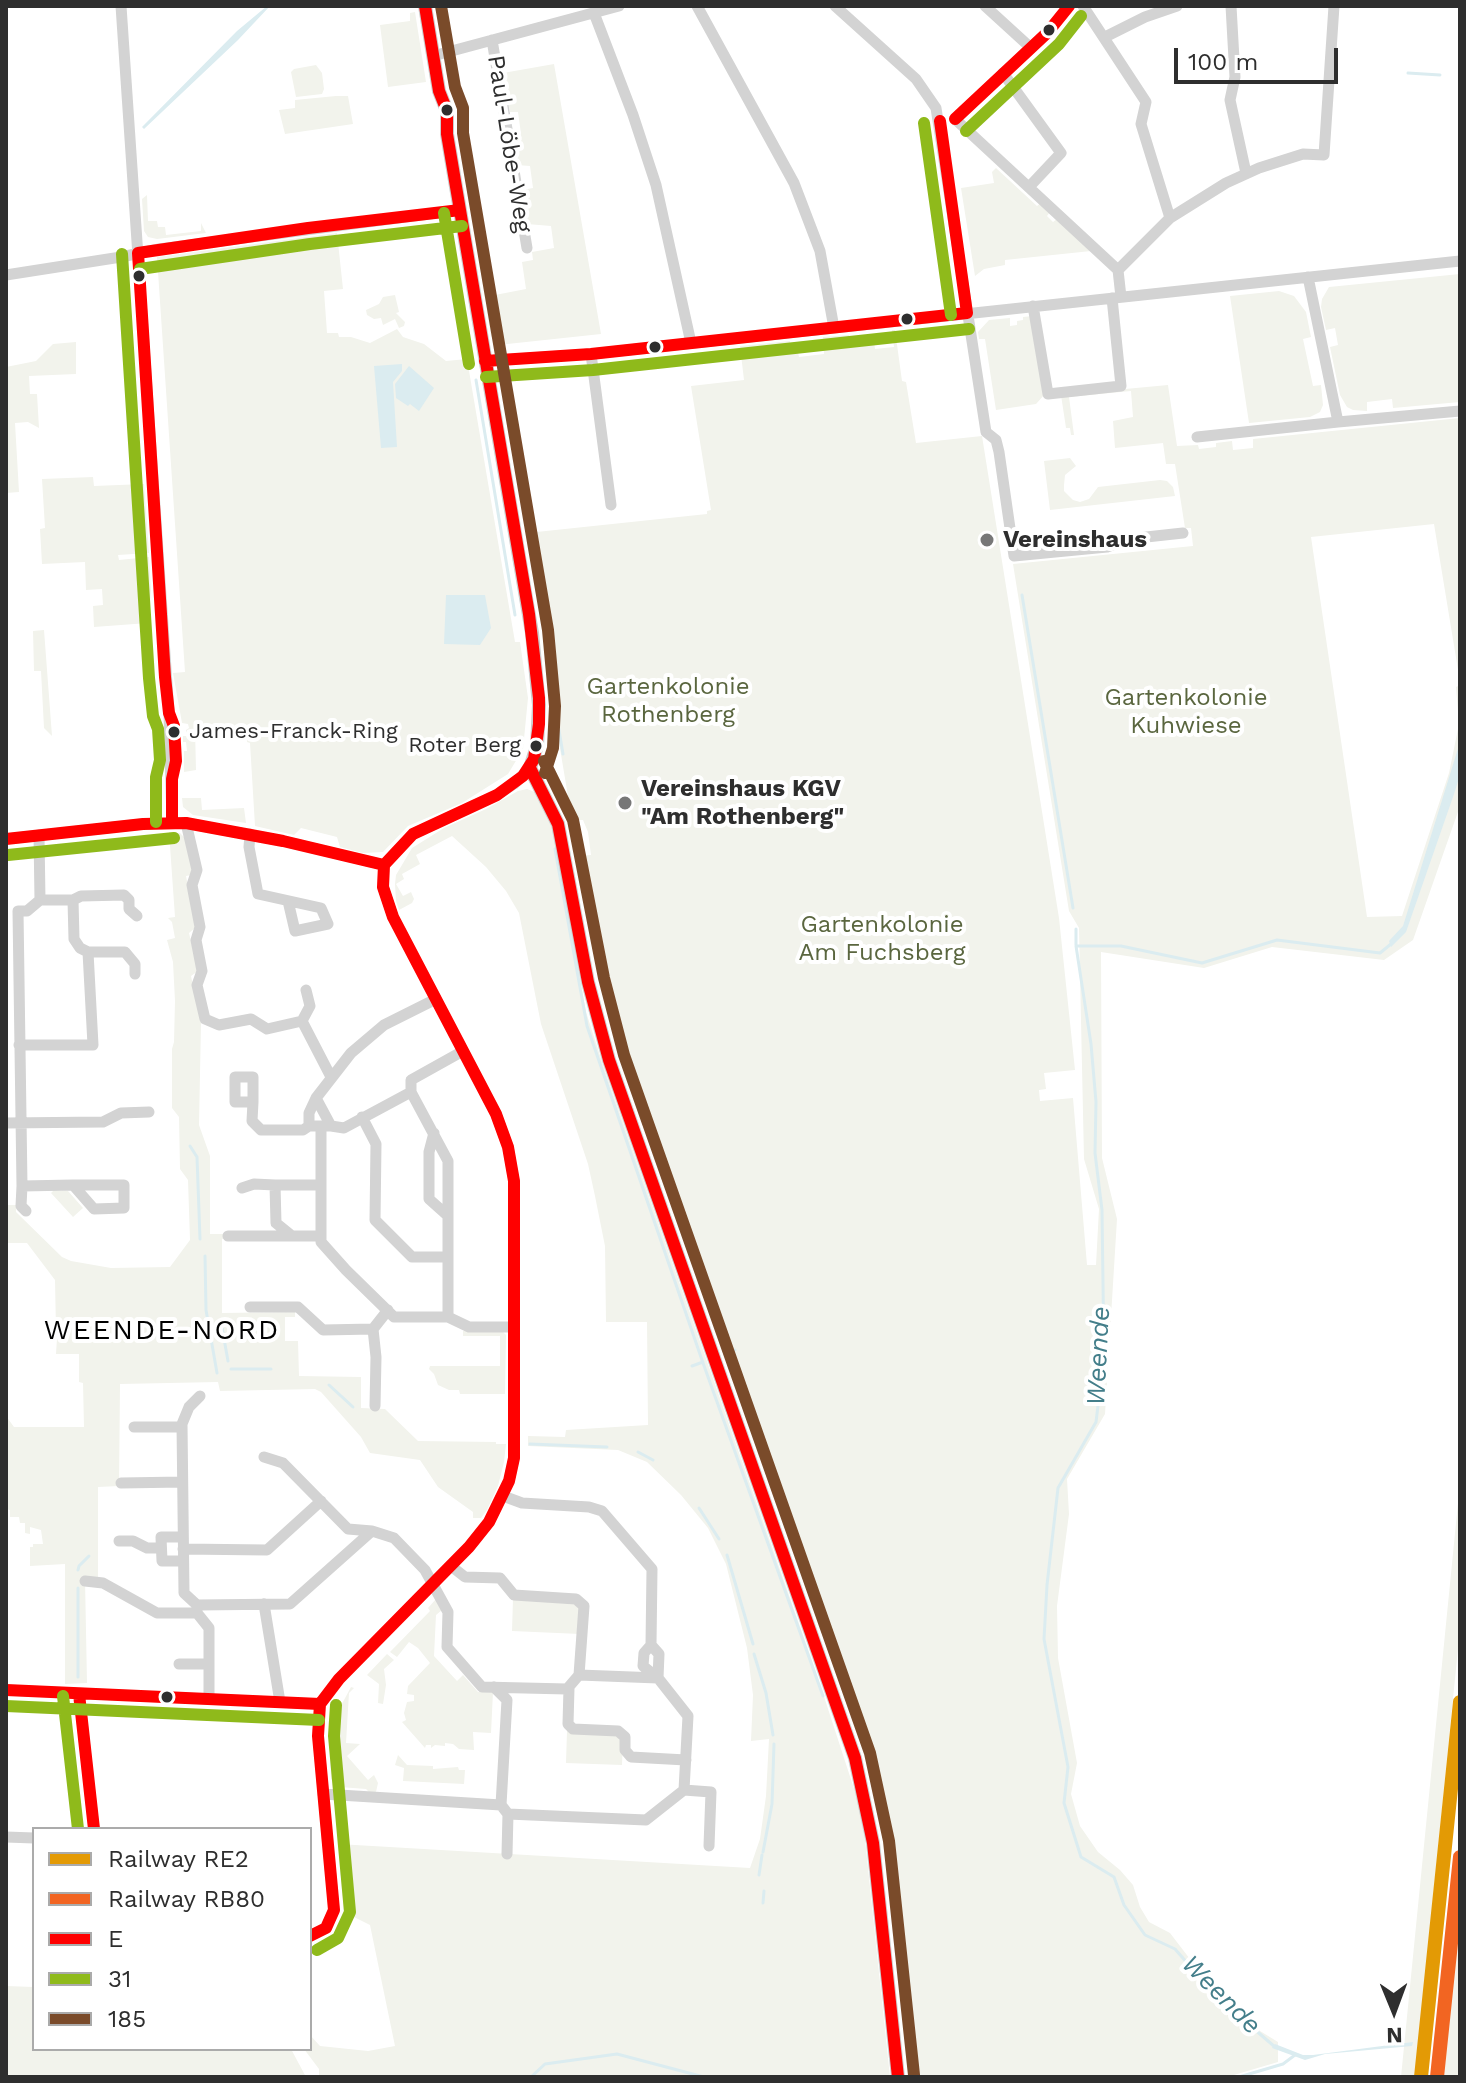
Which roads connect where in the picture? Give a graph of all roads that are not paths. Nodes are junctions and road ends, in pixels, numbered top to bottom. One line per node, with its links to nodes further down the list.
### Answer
1 (121, 6): 23 (street)
2 (425, 6): 14 (street)
3 (619, 6): 11 (street)
4 (697, 6): 31 (street)
5 (835, 6): 17 (street)
6 (985, 6): 15 (street)
7 (1083, 6): 12 (street)
8 (1177, 6): 12 (street)
9 (1231, 6): 18 (street)
10 (1334, 6): 18 (street)
11 (594, 13): 13 (street); 32 (street)
12 (1105, 37): 21 (street)
13 (492, 40): 14 (street); 22 (street, Paul-Löbe-Weg)
14 (433, 56): 20 (street)
15 (1003, 73): 16 (street); 19 (street)
16 (955, 119): 17 (street); 19 (street)
17 (940, 121): 30 (street)
18 (1246, 173): 21 (street)
19 (1029, 187): 25 (street)
20 (460, 210): 23 (street); 34 (street)
21 (1170, 218): 25 (street)
22 (527, 248)
23 (138, 253): 26 (street); 41 (street)
24 (1460, 261): 27 (street)
25 (1118, 270): 28 (street)
26 (6, 275)
27 (1308, 277): 28 (street); 36 (street)
28 (1116, 297): 29 (street); 29 (street)
29 (1033, 306): 30 (street)
30 (967, 313): 31 (street); 39 (street)
31 (834, 328): 32 (street)
32 (691, 343): 33 (street)
33 (591, 354): 34 (street); 38 (street)
34 (485, 361): 40 (street)
35 (1460, 411): 36 (street)
36 (1338, 422): 37 (street)
37 (1197, 437)
38 (611, 505)
39 (1183, 533)
40 (530, 768): 46 (street); 127 (street)
41 (172, 822): 42 (street); 44 (street)
42 (186, 823): 43 (street); 55 (street)
43 (250, 834): 46 (street); 49 (street)
44 (39, 835): 45 (street); 47 (street)
45 (6, 839)
46 (384, 865): 54 (street)
47 (40, 900): 48 (street); 56 (street)
48 (73, 900): 50 (street); 51 (street)
49 (288, 901): 49 (street)
50 (137, 916)
51 (88, 952): 52 (street); 56 (street)
52 (135, 974)
53 (306, 990): 55 (street)
54 (436, 999): 57 (street); 58 (street)
55 (302, 1021): 58 (street)
56 (19, 1045): 65 (street)
57 (463, 1051): 59 (street); 84 (street)
58 (331, 1077): 60 (street)
59 (411, 1092): 63 (street); 68 (street)
60 (316, 1098): 66 (street); 66 (street)
61 (253, 1102): 66 (street)
62 (149, 1112): 65 (street)
63 (362, 1117): 67 (street); 69 (street)
64 (6, 1123): 65 (street)
65 (20, 1123): 73 (street)
66 (320, 1126): 67 (street); 72 (street)
67 (344, 1128): 69 (street)
68 (434, 1133): 76 (street); 76 (street)
69 (373, 1139): 80 (street)
70 (73, 1185): 73 (street)
71 (275, 1185): 72 (street); 74 (street); 78 (street)
72 (321, 1185): 79 (street)
73 (22, 1186): 75 (street)
74 (242, 1188)
75 (26, 1211)
76 (448, 1216): 80 (street)
77 (228, 1236): 78 (street)
78 (292, 1236): 79 (street)
79 (321, 1236): 82 (street)
80 (447, 1257): 83 (street)
81 (250, 1307): 85 (street)
82 (388, 1310): 83 (street); 85 (street)
83 (448, 1317): 84 (street)
84 (514, 1327): 93 (street)
85 (373, 1329): 87 (street)
86 (200, 1396): 89 (street)
87 (375, 1406)
88 (134, 1427): 89 (street)
89 (182, 1427): 91 (street)
90 (264, 1457): 94 (street)
91 (182, 1482): 92 (street); 98 (street)
92 (121, 1483)
93 (503, 1496): 99 (street); 109 (street)
94 (321, 1501): 95 (street); 98 (street)
95 (372, 1531): 101 (street); 103 (street)
96 (119, 1541): 97 (street)
97 (161, 1548): 98 (street); 98 (street)
98 (183, 1549): 104 (street)
99 (451, 1566): 101 (street); 108 (street)
100 (85, 1581): 104 (street)
101 (434, 1584): 110 (street); 116 (street)
102 (264, 1604): 103 (street); 104 (street); 105 (street)
103 (281, 1604): 105 (street)
104 (197, 1609): 107 (street)
105 (266, 1618): 115 (street)
106 (179, 1664): 107 (street)
107 (209, 1664): 114 (street)
108 (579, 1675): 109 (street); 111 (street)
109 (658, 1678): 117 (street)
110 (494, 1687): 111 (street); 120 (street)
111 (569, 1688): 117 (street)
112 (6, 1690): 113 (street)
113 (79, 1694): 114 (street); 121 (street)
114 (209, 1699): 115 (street)
115 (280, 1702): 116 (street)
116 (320, 1704): 119 (street)
117 (686, 1760): 118 (street)
118 (684, 1790): 120 (street); 124 (street)
119 (323, 1794): 120 (street); 126 (street)
120 (505, 1810): 125 (street)
121 (94, 1827)
122 (6, 1837): 123 (street)
123 (32, 1838)
124 (709, 1846)
125 (507, 1854)
126 (312, 1935)
127 (898, 2077)

